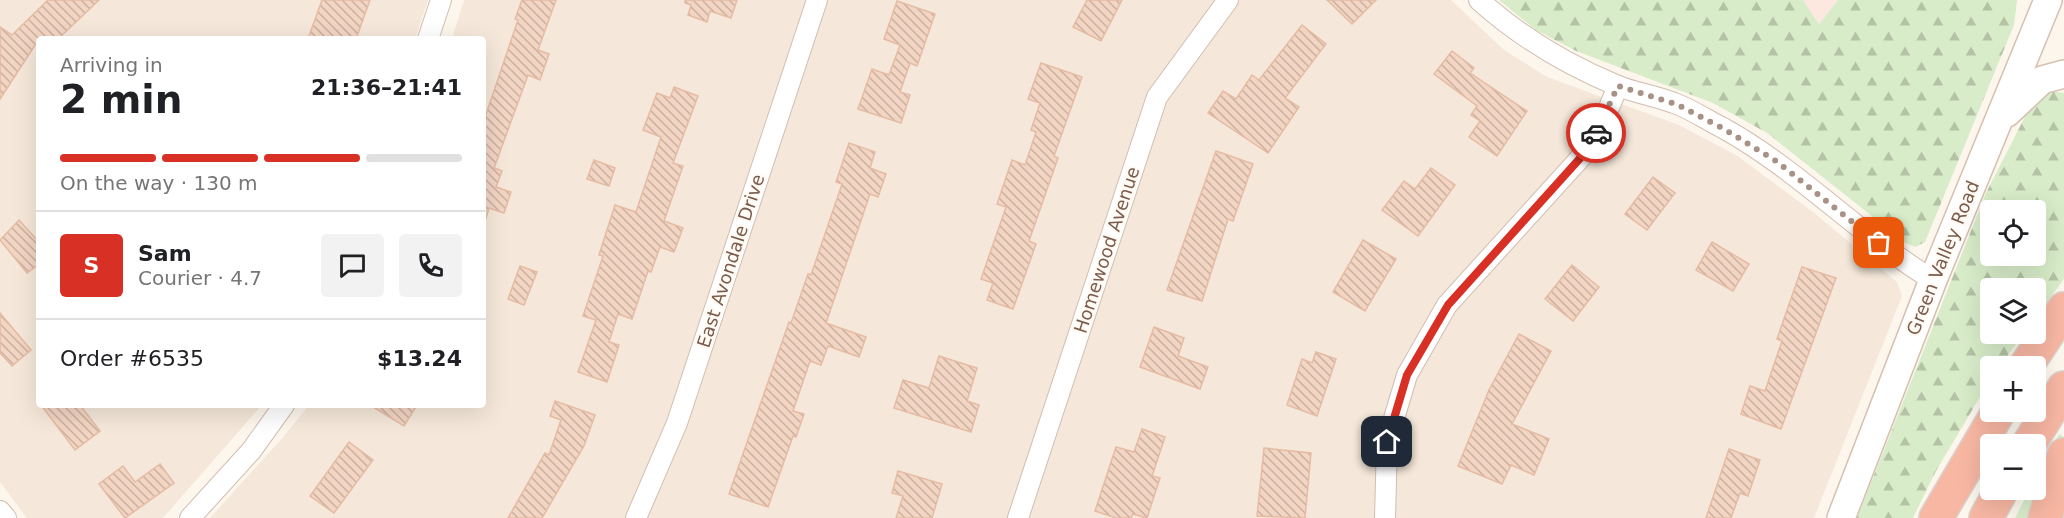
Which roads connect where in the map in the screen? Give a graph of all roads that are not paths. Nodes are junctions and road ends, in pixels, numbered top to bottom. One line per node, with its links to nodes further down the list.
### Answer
1 (441, 0): 8 (street)
2 (817, 0): 24 (street, East Avondale Drive)
3 (1228, 0): 25 (street, Homewood Avenue)
4 (1479, 0): 10 (street)
5 (2048, 0): 11 (main road, Green Valley Road)
6 (2062, 0): 7 (main road)
7 (2064, 4)
8 (429, 36)
9 (2064, 74): 11 (main road)
10 (1618, 86): 12 (street); 26 (street)
11 (1998, 122): 12 (main road, Green Valley Road)
12 (1933, 280): 27 (main road, Green Valley Road)
13 (2064, 309): 14 (highway)
14 (2033, 356)
15 (2064, 388): 18 (highway)
16 (282, 408): 23 (street)
17 (1993, 422): 28 (highway)
18 (2035, 434)
19 (2064, 455): 30 (highway)
20 (1996, 500): 29 (highway)
21 (0, 511): 22 (street)
22 (6, 518)
23 (189, 518)
24 (636, 518)
25 (1018, 518)
26 (1385, 518)
27 (1841, 518)
28 (1936, 518)
29 (1986, 518)
30 (2045, 518)

